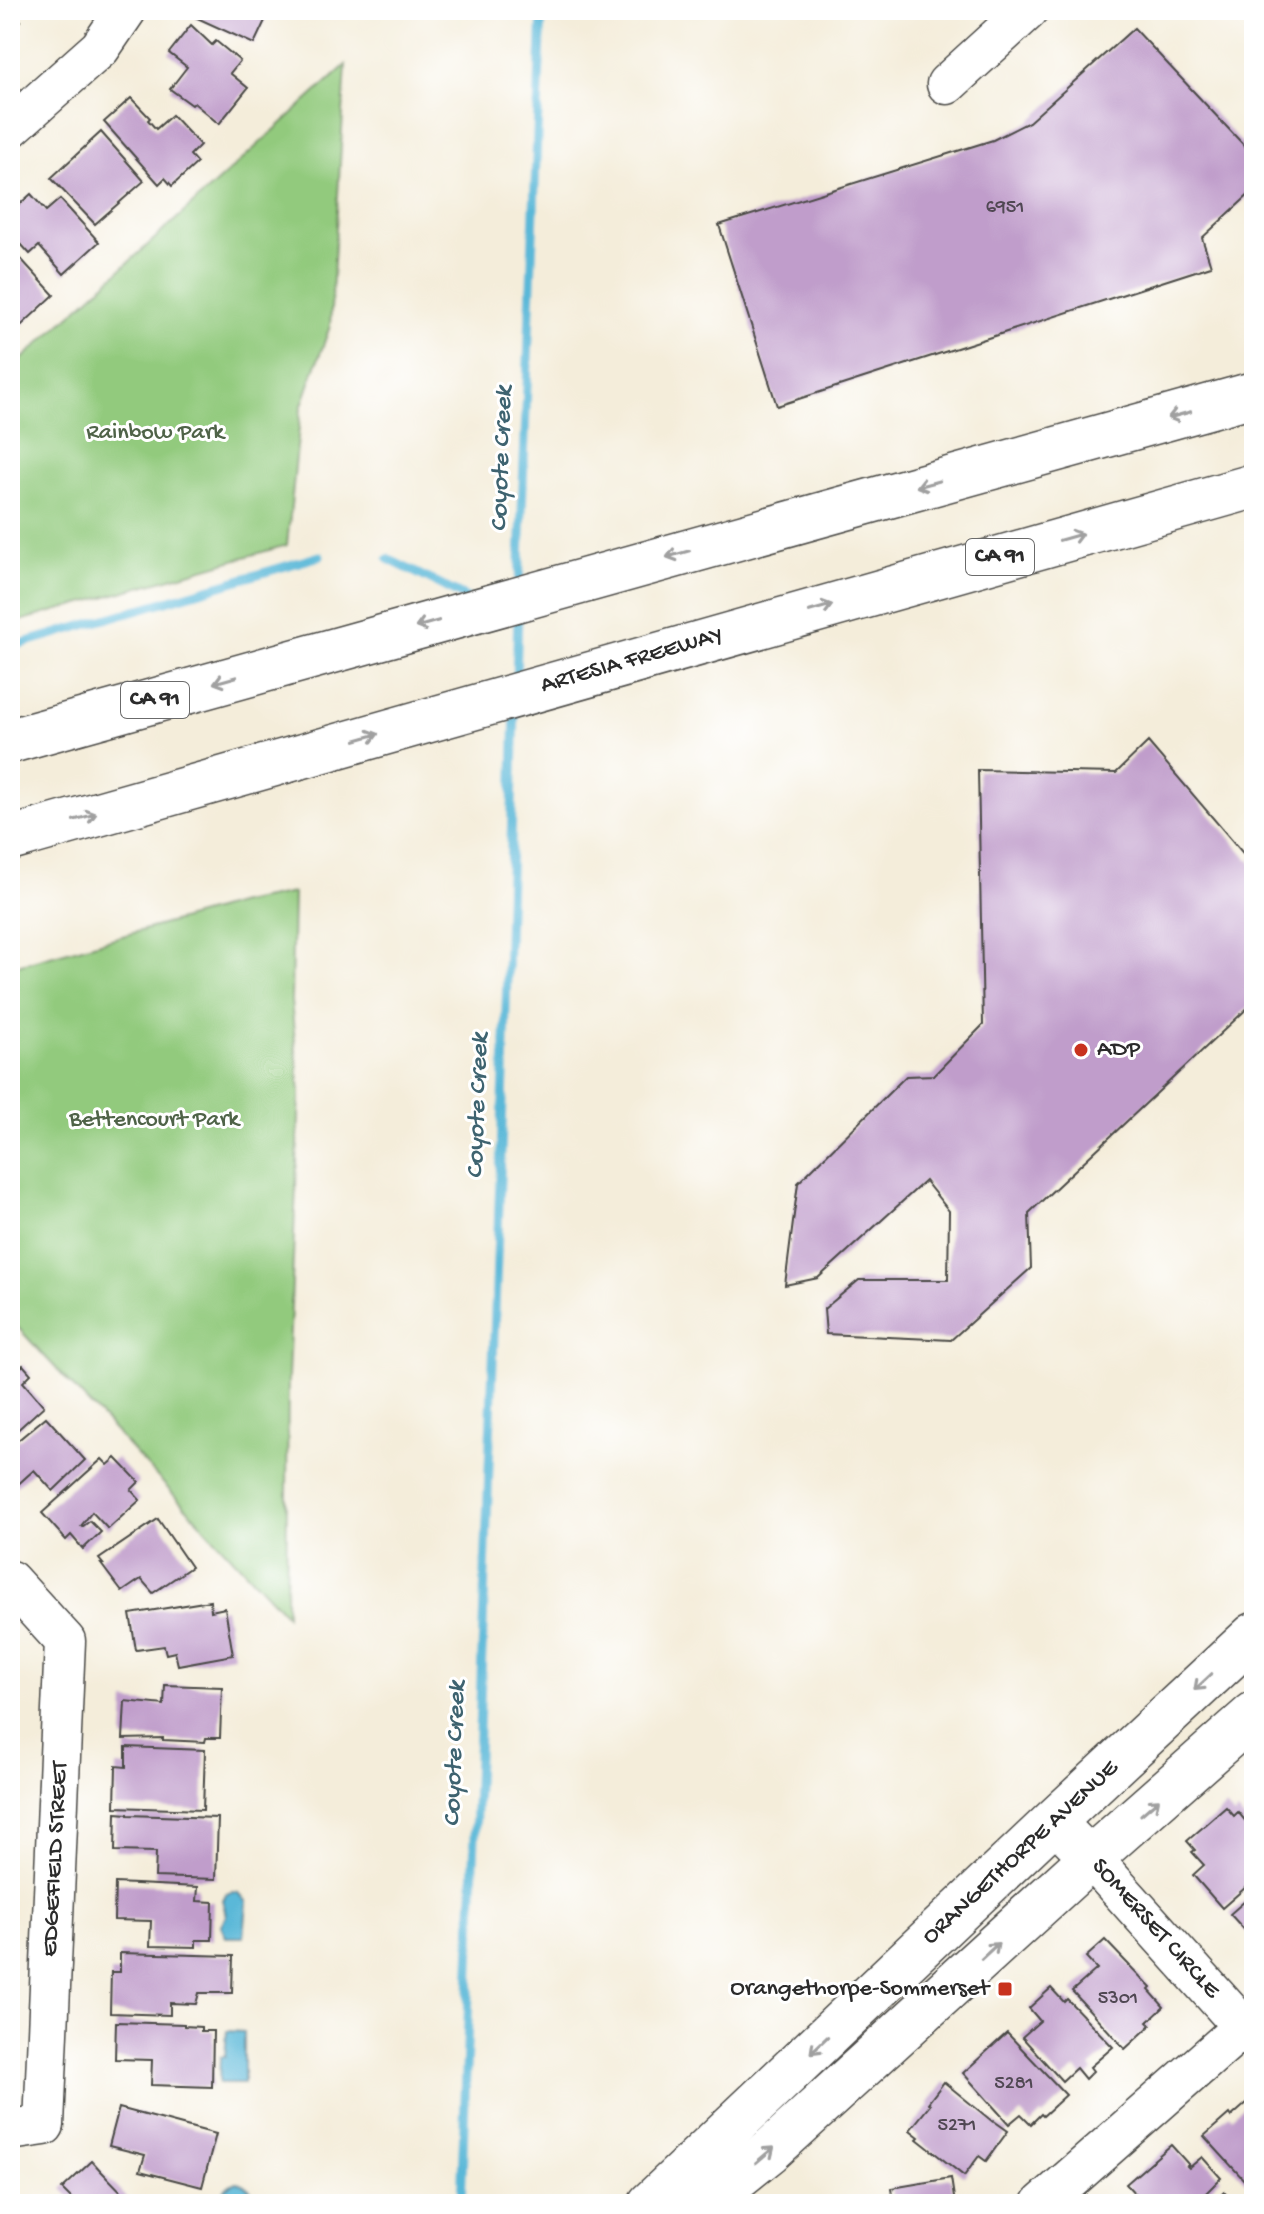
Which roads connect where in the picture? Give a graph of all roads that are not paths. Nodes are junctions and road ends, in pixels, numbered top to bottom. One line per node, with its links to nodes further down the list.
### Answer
1 (126, 10): 4 (street)
2 (1028, 10): 3 (street)
3 (947, 84)
4 (10, 128)
5 (1254, 394): 7 (main road, CA 91, one-way to 7)
6 (1254, 486): 8 (main road, ARTESIA FREEWAY / CA 91, one-way to 6)
7 (10, 741)
8 (10, 839)
9 (10, 1581): 15 (street, EDGEFIELD STREET)
10 (1254, 1635): 12 (main road, ORANGETHORPE AVENUE, one-way to 12)
11 (1254, 1714): 13 (main road, ORANGETHORPE AVENUE, one-way to 11)
12 (1054, 1821): 13 (street, SOMERSET CIRCLE); 16 (main road, ORANGETHORPE AVENUE, one-way to 16)
13 (1091, 1858): 14 (street, SOMERSET CIRCLE); 17 (main road, ORANGETHORPE AVENUE, one-way to 13)
14 (1248, 2033): 18 (street)
15 (10, 2130)
16 (650, 2204)
17 (704, 2204)
18 (1042, 2204)

